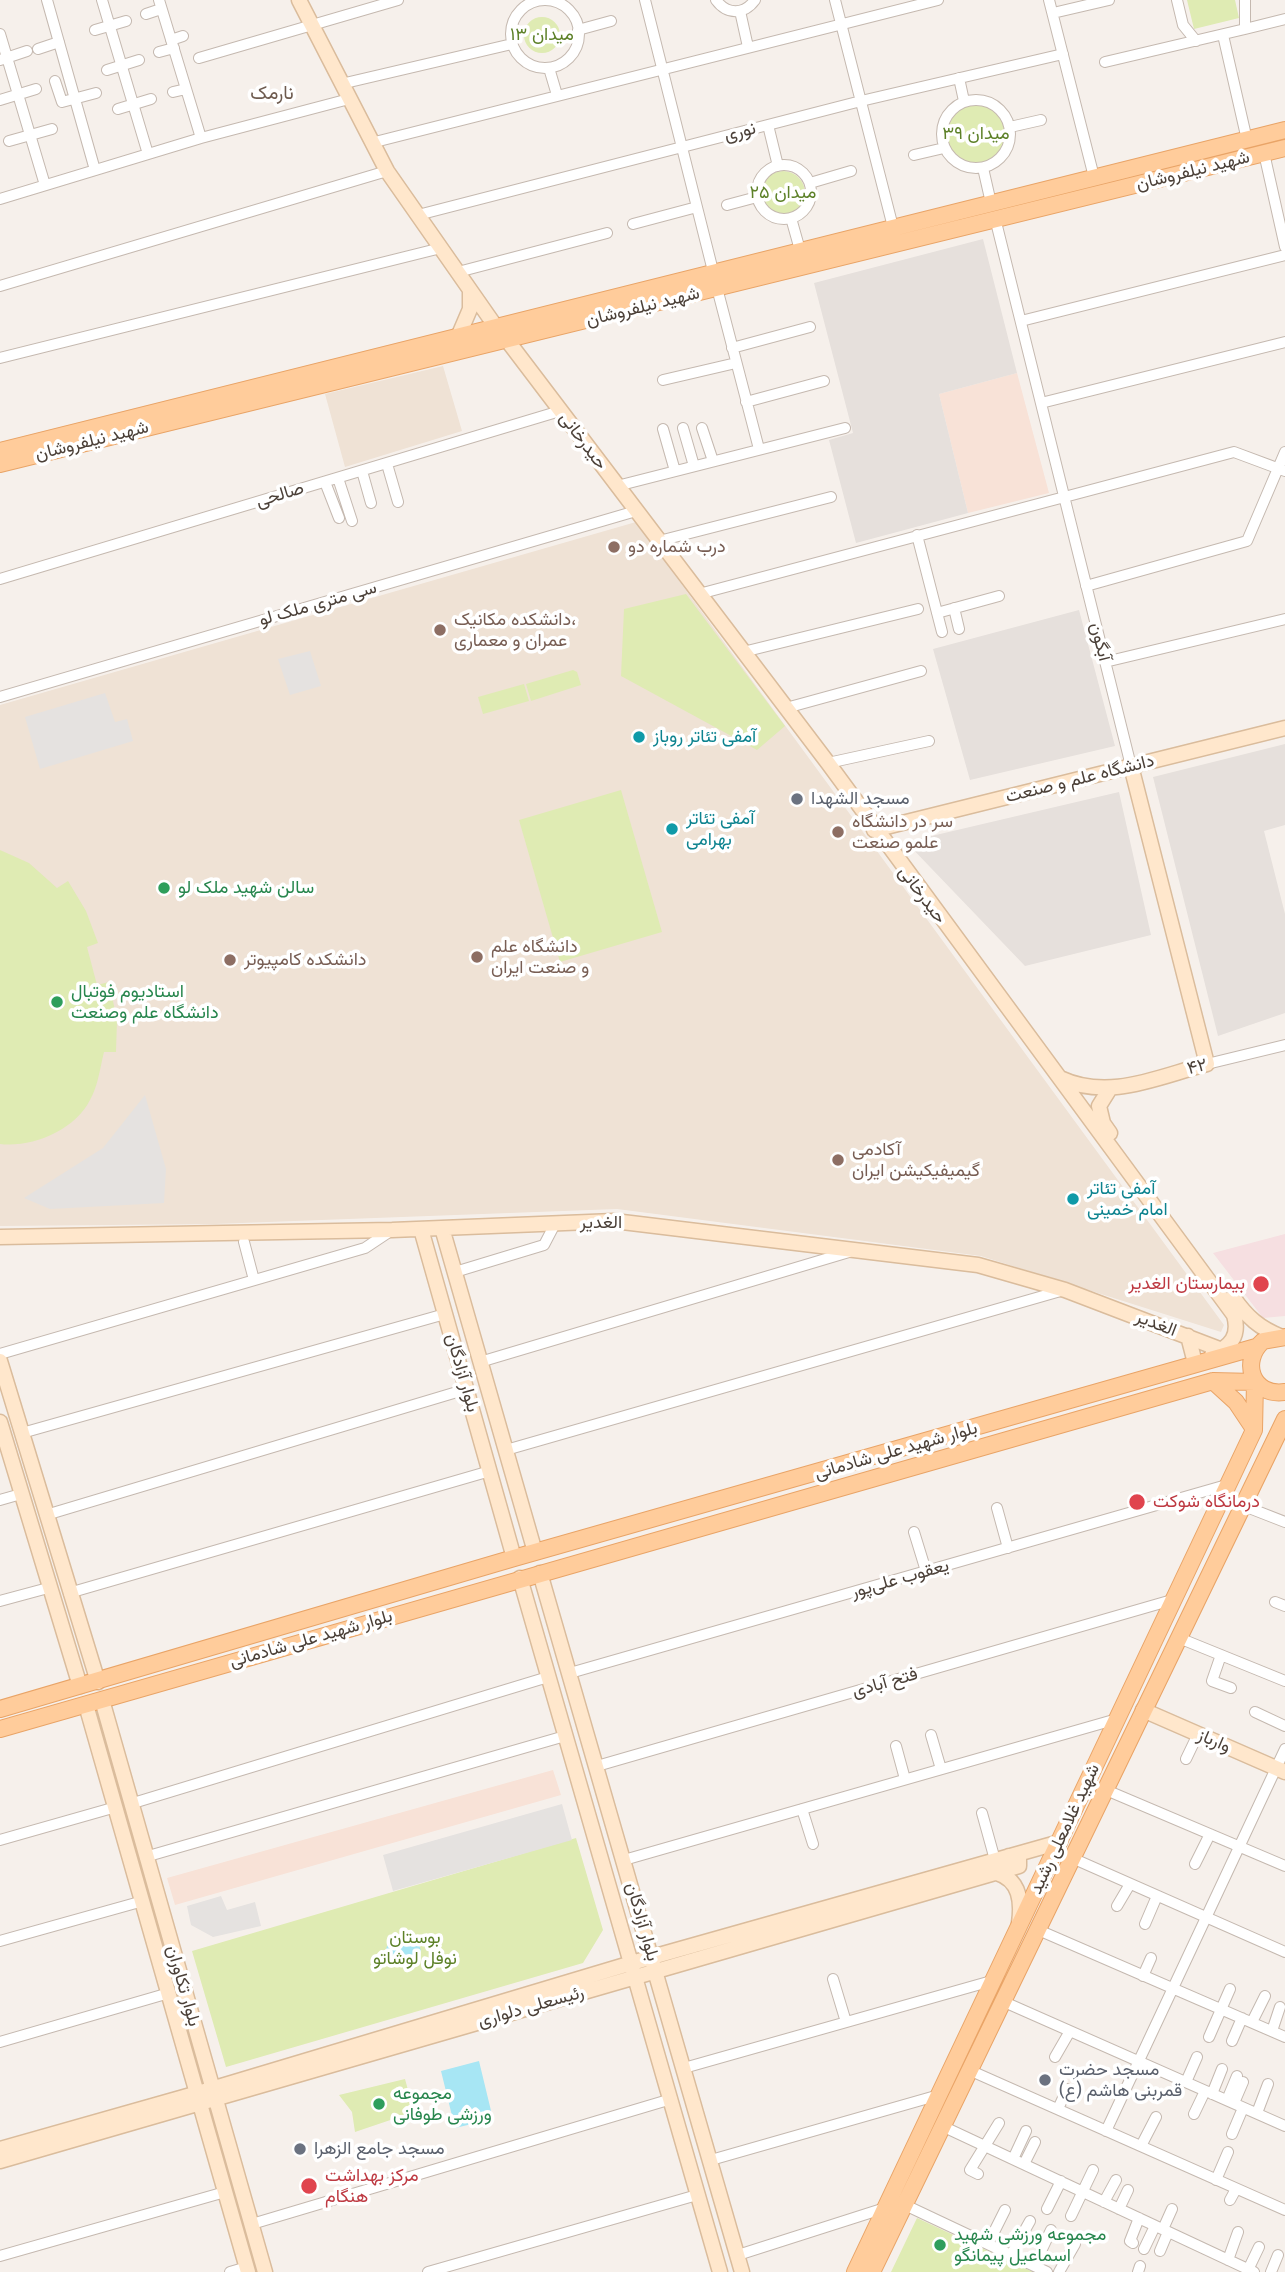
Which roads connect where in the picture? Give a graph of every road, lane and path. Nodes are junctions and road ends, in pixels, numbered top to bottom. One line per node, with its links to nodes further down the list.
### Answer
1 (47, 0): 32 (street)
2 (102, 0): 24 (street)
3 (299, 0): 23 (main road, حیدرخانی)
4 (398, 0): 23 (street)
5 (645, 0): 44 (street)
6 (716, 0): 16 (street)
7 (755, 0): 16 (street)
8 (835, 0): 22 (street)
9 (938, 0): 22 (street)
10 (1049, 0): 18 (street)
11 (1108, 0): 18 (street)
12 (1177, 0): 31 (street)
13 (1245, 0): 25 (street)
14 (535, 1): 27 (street); 34 (street)
15 (160, 4): 17 (street); 33 (street)
16 (740, 11): 35 (street)
17 (146, 13)
18 (1052, 13): 37 (street)
19 (1285, 19): 25 (street)
20 (126, 21): 24 (street)
21 (611, 21): 27 (street)
22 (841, 23): 35 (street); 59 (street)
23 (311, 25): 38 (street); 48 (main road, حیدرخانی)
24 (110, 26): 26 (street); 42 (street)
25 (1245, 29): 29 (street)
26 (95, 30)
27 (578, 30): 43 (street)
28 (0, 34): 39 (street)
29 (1223, 35): 31 (street); 70 (street)
30 (183, 36): 33 (street)
31 (1196, 41): 41 (street)
32 (59, 42): 39 (street); 55 (street)
33 (173, 44): 36 (street); 49 (street)
34 (512, 44): 43 (street); 48 (street)
35 (748, 47): 44 (street)
36 (159, 52)
37 (1063, 54): 46 (street, نوری); 84 (street)
38 (199, 58)
39 (4, 59): 53 (street)
40 (139, 60): 42 (street)
41 (1105, 62)
42 (122, 66): 45 (street); 61 (street)
43 (549, 68): 54 (street)
44 (662, 69): 54 (street); 73 (street)
45 (107, 70)
46 (959, 78): 59 (street, نوری); 60 (street)
47 (55, 81): 55 (street)
48 (341, 84): 57 (main road, حیدرخانی)
49 (188, 85): 51 (street); 69 (street)
50 (36, 89): 53 (street)
51 (173, 92)
52 (96, 93): 55 (street)
53 (18, 94): 58 (street); 68 (street)
54 (557, 95): 72 (street)
55 (75, 98): 81 (street)
56 (151, 99): 61 (street)
57 (349, 99): 69 (street); 72 (main road, حیدرخانی)
58 (0, 100)
59 (861, 101): 64 (street, نوری); 95 (street)
60 (964, 101): 65 (street); 74 (street)
61 (133, 104): 62 (street); 77 (street)
62 (118, 109)
63 (1041, 120): 65 (street)
64 (768, 125): 73 (street, نوری); 79 (street)
65 (1010, 127): 80 (street)
66 (52, 129): 68 (street)
67 (1285, 130): 70 (main road, شهید نیلفروشان)
68 (30, 134): 71 (street); 86 (street)
69 (201, 138): 77 (street)
70 (1247, 140): 84 (main road, شهید نیلفروشان)
71 (9, 141)
72 (371, 144): 82 (main road, حیدرخانی)
73 (682, 147): 90 (street); 92 (street, نوری)
74 (944, 148): 78 (street); 80 (street)
75 (1285, 148): 76 (main road, شهید نیلفروشان)
76 (1264, 153): 91 (main road, شهید نیلفروشان); 97 (street)
77 (148, 154): 81 (street)
78 (914, 155)
79 (778, 166): 85 (street); 87 (street)
80 (983, 168): 91 (street, آبگون)
81 (95, 170): 86 (street)
82 (387, 171): 92 (main road, حیدرخانی); 103 (street)
83 (851, 171): 85 (street)
84 (1094, 177): 91 (main road, شهید نیلفروشان)
85 (810, 183): 93 (street)
86 (45, 186): 88 (street)
87 (757, 197): 89 (street); 93 (street)
88 (0, 199)
89 (727, 205)
90 (697, 207): 94 (street); 101 (street)
91 (993, 211): 95 (main road); 104 (main road, شهید نیلفروشان); 106 (street, آبگون)
92 (418, 215): 98 (main road, حیدرخانی)
93 (791, 218): 99 (street)
94 (633, 224)
95 (893, 227): 99 (main road)
96 (607, 233): 102 (street)
97 (1285, 247)
98 (441, 248): 102 (main road, حیدرخانی); 112 (street)
99 (800, 250): 101 (main road)
100 (1285, 255): 106 (street)
101 (713, 271): 104 (main road); 108 (main road)
102 (458, 272): 105 (main road, حیدرخانی)
103 (0, 286)
104 (717, 288): 108 (main road, شهید نیلفروشان); 111 (street)
105 (470, 289): 108 (main road, حیدرخانی); 109 (main road)
106 (1021, 321): 117 (street, آبگون)
107 (810, 327): 111 (street)
108 (502, 334): 109 (main road, شهید نیلفروشان); 118 (main road, حیدرخانی); 127 (main road, شهید نیلفروشان)
109 (458, 337): 124 (main road, شهید نیلفروشان)
110 (1285, 342): 117 (street)
111 (733, 348): 113 (street)
112 (0, 358)
113 (736, 363): 114 (street); 116 (street)
114 (663, 380)
115 (824, 381): 116 (street)
116 (746, 402): 123 (street)
117 (1041, 403): 136 (street, آبگون)
118 (560, 411): 128 (street, صالحی); 135 (main road, حیدرخانی)
119 (683, 428): 129 (street)
120 (702, 428): 126 (street)
121 (845, 428): 123 (street)
122 (663, 429): 132 (street)
123 (759, 449): 126 (street)
124 (0, 451)
125 (1285, 452): 130 (street)
126 (713, 461): 129 (street)
127 (0, 464)
128 (387, 464): 131 (street, صالحی); 138 (street)
129 (694, 466): 132 (street)
130 (1282, 470): 136 (street); 146 (street)
131 (362, 471): 133 (street, صالحی); 139 (street)
132 (675, 471): 135 (street)
133 (338, 478): 134 (street, صالحی); 142 (street)
134 (325, 482): 141 (street); 145 (street, صالحی)
135 (617, 486): 140 (main road, حیدرخانی)
136 (1064, 495): 143 (street); 146 (street, آبگون)
137 (831, 497): 144 (street)
138 (398, 502)
139 (371, 503)
140 (636, 511): 144 (main road, حیدرخانی); 158 (street, سی متری ملک لو)
141 (339, 518)
142 (352, 522)
143 (917, 535): 147 (street); 151 (street)
144 (659, 541): 147 (main road, حیدرخانی)
145 (0, 579)
146 (1086, 586): 156 (street, آبگون)
147 (699, 594): 155 (main road, حیدرخانی)
148 (999, 596): 149 (street)
149 (954, 608): 151 (street); 153 (street)
150 (918, 609): 155 (street)
151 (937, 613): 154 (street)
152 (1285, 619): 156 (street)
153 (960, 629)
154 (942, 632)
155 (743, 652): 159 (main road, حیدرخانی)
156 (1105, 662): 163 (street, آبگون)
157 (921, 671): 159 (street)
158 (0, 697)
159 (786, 708): 162 (main road, حیدرخانی)
160 (1285, 728): 163 (main road, دانشگاه علم و صنعت)
161 (929, 741): 162 (street)
162 (828, 763): 166 (main road, حیدرخانی)
163 (1131, 766): 164 (main road, دانشگاه علم و صنعت); 165 (main road, آبگون)
164 (1108, 772): 165 (main road); 166 (main road, دانشگاه علم و صنعت)
165 (1138, 792): 168 (main road, آبگون)
166 (874, 830): 169 (main road, حیدرخانی)
167 (1285, 1045): 168 (street, ۴۲)
168 (1207, 1064): 170 (main road, ۴۲)
169 (1058, 1077): 170 (main road); 186 (main road, حیدرخانی)
170 (1109, 1090): 183 (main road)
171 (555, 1224): 172 (main road, الغدیر); 177 (main road, الغدیر); 178 (street)
172 (442, 1228): 173 (main road, الغدیر); 178 (main road, بلوار آزادگان)
173 (421, 1229): 174 (main road, الغدیر); 181 (main road, بلوار آزادگان)
174 (392, 1230): 175 (main road, الغدیر); 179 (street)
175 (0, 1237)
176 (244, 1242): 179 (street)
177 (855, 1250): 180 (main road, الغدیر); 188 (street)
178 (455, 1272): 188 (main road, بلوار آزادگان)
179 (254, 1280): 185 (street)
180 (1065, 1290): 182 (main road, الغدیر); 199 (street)
181 (445, 1314): 192 (main road, بلوار آزادگان); 197 (street)
182 (1188, 1336): 186 (main road, الغدیر); 189 (main road, الغدیر)
183 (1284, 1337): 184 (main road, بلوار شهید علی شادمانی)
184 (1256, 1347): 186 (main road, بلوار شهید علی شادمانی); 191 (main road, شهید غلامعلی رشید)
185 (0, 1354)
186 (1219, 1355): 189 (main road, بلوار شهید علی شادمانی); 190 (main road)
187 (0, 1361): 197 (main road)
188 (480, 1362): 199 (main road, بلوار آزادگان)
189 (1189, 1366): 210 (main road, بلوار شهید علی شادمانی)
190 (1217, 1380): 191 (main road, بلوار شهید علی شادمانی); 196 (main road); 213 (main road, بلوار شهید علی شادمانی)
191 (1255, 1382): 193 (main road, بلوار شهید علی شادمانی); 196 (main road, شهید غلامعلی رشید)
192 (467, 1389): 200 (main road, بلوار آزادگان); 206 (street)
193 (1285, 1392)
194 (1285, 1419): 198 (main road, شهید غلامعلی رشید)
195 (0, 1423): 202 (main road)
196 (1254, 1430): 201 (main road, شهید غلامعلی رشید)
197 (22, 1433): 206 (main road)
198 (1279, 1449): 204 (main road, شهید غلامعلی رشید)
199 (506, 1450): 210 (main road, بلوار آزادگان)
200 (489, 1471): 211 (main road, بلوار آزادگان); 216 (street)
201 (1230, 1484): 209 (street, یعقوب علی‌پور); 217 (main road, شهید غلامعلی رشید)
202 (21, 1494): 203 (street); 215 (main road)
203 (0, 1500)
204 (1244, 1506): 207 (street); 219 (main road, شهید غلامعلی رشید)
205 (997, 1508): 209 (street)
206 (46, 1515): 216 (main road)
207 (1285, 1522)
208 (914, 1532): 212 (street)
209 (1008, 1548): 212 (street, یعقوب علی‌پور)
210 (535, 1552): 211 (main road, بلوار شهید علی شادمانی); 213 (main road)
211 (514, 1558): 214 (main road); 224 (main road, بلوار شهید علی شادمانی)
212 (926, 1571): 221 (street, یعقوب علی‌پور)
213 (541, 1573): 214 (main road, بلوار شهید علی شادمانی); 221 (main road, بلوار آزادگان)
214 (520, 1578): 222 (main road, بلوار آزادگان); 227 (main road, بلوار شهید علی شادمانی)
215 (48, 1588): 218 (street); 225 (main road)
216 (69, 1593): 224 (main road)
217 (1172, 1600): 230 (main road); 232 (main road, شهید غلامعلی رشید); 242 (street, فتح آبادی)
218 (0, 1601)
219 (1179, 1638): 220 (street); 230 (main road, شهید غلامعلی رشید)
220 (1221, 1655): 223 (street); 226 (street)
221 (570, 1673): 242 (main road, بلوار آزادگان)
222 (548, 1677): 237 (main road, بلوار آزادگان); 247 (street)
223 (1285, 1681)
224 (98, 1682): 225 (main road, بلوار شهید علی شادمانی); 227 (main road)
225 (80, 1686): 228 (main road); 229 (main road)
226 (1231, 1688)
227 (102, 1700): 228 (main road, بلوار شهید علی شادمانی); 247 (main road, بلوار تکاوران)
228 (86, 1705): 234 (main road); 247 (main road, بلوار تکاوران)
229 (0, 1709)
230 (1143, 1710): 235 (main road, وارباز); 238 (main road, شهید غلامعلی رشید)
231 (1255, 1712): 233 (street)
232 (1114, 1725): 238 (main road); 243 (street); 254 (main road, شهید غلامعلی رشید)
233 (1285, 1726)
234 (0, 1729)
235 (1198, 1734): 241 (street); 244 (main road, وارباز)
236 (931, 1735): 243 (street)
237 (565, 1736): 255 (street); 273 (main road, بلوار آزادگان)
238 (1130, 1739): 246 (main road, شهید غلامعلی رشید)
239 (896, 1746): 245 (street)
240 (1285, 1749): 244 (street)
241 (1186, 1759)
242 (597, 1766): 257 (main road, بلوار آزادگان)
243 (941, 1769): 245 (street)
244 (1281, 1770): 253 (street)
245 (905, 1779): 248 (street)
246 (1106, 1790): 250 (street); 256 (main road, شهید غلامعلی رشید)
247 (123, 1805): 251 (street); 255 (main road, بلوار تکاوران); 263 (main road, بلوار تکاوران)
248 (802, 1809): 252 (street); 257 (street)
249 (982, 1813): 258 (street)
250 (1210, 1834): 253 (street); 259 (street)
251 (0, 1840)
252 (813, 1844)
253 (1239, 1847): 260 (street); 265 (street)
254 (1056, 1848): 256 (street); 258 (main road, رئیسعلی دلواری); 268 (main road, شهید غلامعلی رشید)
255 (145, 1857): 303 (main road, بلوار تکاوران)
256 (1072, 1858): 261 (street); 267 (main road, شهید غلامعلی رشید)
257 (624, 1860): 272 (main road, بلوار آزادگان)
258 (1000, 1863): 268 (main road); 272 (main road, رئیسعلی دلواری)
259 (1195, 1864)
260 (1285, 1866)
261 (1130, 1884): 262 (street); 264 (street)
262 (1157, 1896): 265 (street); 266 (street)
263 (143, 1900): 269 (street); 279 (main road, بلوار تکاوران)
264 (1117, 1906)
265 (1206, 1918): 270 (street); 277 (street)
266 (1145, 1924)
267 (1036, 1929): 274 (street); 281 (main road, شهید غلامعلی رشید)
268 (1018, 1930): 276 (main road, شهید غلامعلی رشید)
269 (0, 1941)
270 (1285, 1952)
271 (1152, 1958): 274 (street)
272 (654, 1964): 273 (main road, رئیسعلی دلواری); 295 (main road, بلوار آزادگان)
273 (632, 1970): 303 (main road, رئیسعلی دلواری); 306 (main road, بلوار آزادگان)
274 (1143, 1976): 277 (street)
275 (834, 1979): 285 (street)
276 (995, 1979): 285 (street); 304 (main road, شهید غلامعلی رشید)
277 (1173, 1988): 283 (street); 294 (street)
278 (1230, 1989): 283 (street)
279 (169, 1993): 291 (street); 305 (main road, بلوار تکاوران)
280 (1265, 1996): 284 (street)
281 (1002, 2001): 286 (street); 297 (main road, شهید غلامعلی رشید)
282 (1280, 2007): 287 (street)
283 (1221, 2009): 284 (street); 288 (street)
284 (1247, 2020): 287 (street); 290 (street)
285 (846, 2022): 295 (street)
286 (1070, 2031): 292 (street); 294 (street)
287 (1272, 2031): 289 (street)
288 (1209, 2037)
289 (1285, 2037)
290 (1232, 2041)
291 (0, 2042)
292 (1055, 2057)
293 (1197, 2057): 299 (street)
294 (1139, 2061): 299 (street); 316 (street)
295 (684, 2068): 324 (main road, بلوار آزادگان)
296 (1222, 2069): 302 (street)
297 (969, 2070): 308 (street); 313 (main road, شهید غلامعلی رشید)
298 (1240, 2079): 307 (street)
299 (1186, 2082): 302 (street)
300 (1268, 2084): 309 (street)
301 (1066, 2090): 308 (street)
302 (1208, 2092): 307 (street); 310 (street)
303 (214, 2095): 305 (main road, رئیسعلی دلواری); 349 (main road, بلوار تکاوران)
304 (939, 2095): 324 (street); 340 (main road, شهید غلامعلی رشید)
305 (199, 2099): 321 (main road, رئیسعلی دلواری); 325 (main road, رئیسعلی دلواری); 334 (main road, بلوار تکاوران)
306 (668, 2100): 336 (main road, بلوار آزادگان); 349 (street)
307 (1235, 2104): 309 (street); 317 (street)
308 (1058, 2109): 316 (street)
309 (1256, 2113): 314 (street)
310 (1194, 2114)
311 (1156, 2116): 320 (street)
312 (999, 2123): 319 (street)
313 (942, 2126): 319 (street); 339 (main road, شهید غلامعلی رشید)
314 (1285, 2126)
315 (1026, 2131): 323 (street)
316 (1106, 2131): 320 (street)
317 (1232, 2134)
318 (1035, 2143): 326 (street)
319 (984, 2145): 323 (street); 328 (street)
320 (1141, 2146): 330 (street)
321 (0, 2149)
322 (1228, 2152): 330 (street)
323 (1013, 2159): 326 (street)
324 (711, 2160): 359 (main road, بلوار آزادگان)
325 (0, 2161)
326 (1024, 2164): 331 (street)
327 (1093, 2170): 335 (street)
328 (978, 2174)
329 (1116, 2180): 338 (street)
330 (1216, 2180): 332 (street)
331 (1061, 2182): 335 (street); 341 (street)
332 (1236, 2189): 337 (street); 345 (street)
333 (1128, 2190): 342 (street)
334 (225, 2192): 362 (street); 365 (main road, بلوار تکاوران)
335 (1083, 2192): 338 (street); 346 (street)
336 (697, 2195): 369 (street); 370 (main road, بلوار آزادگان)
337 (1230, 2200)
338 (1104, 2202): 342 (street)
339 (905, 2205): 354 (street); 373 (main road, شهید غلامعلی رشید)
340 (886, 2208): 359 (street); 372 (main road, شهید غلامعلی رشید)
341 (1047, 2209)
342 (1119, 2209): 347 (street)
343 (1172, 2209): 350 (street)
344 (1005, 2210): 354 (street)
345 (1285, 2210)
346 (1072, 2216)
347 (1139, 2218): 350 (street); 353 (street)
348 (1030, 2221): 360 (street)
349 (252, 2224): 368 (main road, بلوار تکاوران)
350 (1162, 2229): 357 (street); 358 (street); 363 (street)
351 (1051, 2230): 364 (street)
352 (1238, 2232): 363 (street)
353 (1133, 2243)
354 (988, 2244): 360 (street)
355 (1075, 2244): 375 (street)
356 (1259, 2248): 366 (street)
357 (1144, 2249)
358 (1160, 2251)
359 (738, 2255): 371 (main road, بلوار آزادگان)
360 (1011, 2255): 364 (street)
361 (1278, 2255): 376 (street)
362 (0, 2256)
363 (1228, 2260): 366 (street)
364 (1034, 2266): 374 (street)
365 (248, 2269): 367 (street)
366 (1250, 2271)
367 (230, 2272)
368 (265, 2272)
369 (428, 2272)
370 (720, 2272)
371 (742, 2272)
372 (855, 2272)
373 (872, 2272)
374 (1047, 2272)
375 (1059, 2272)
376 (1271, 2272)

